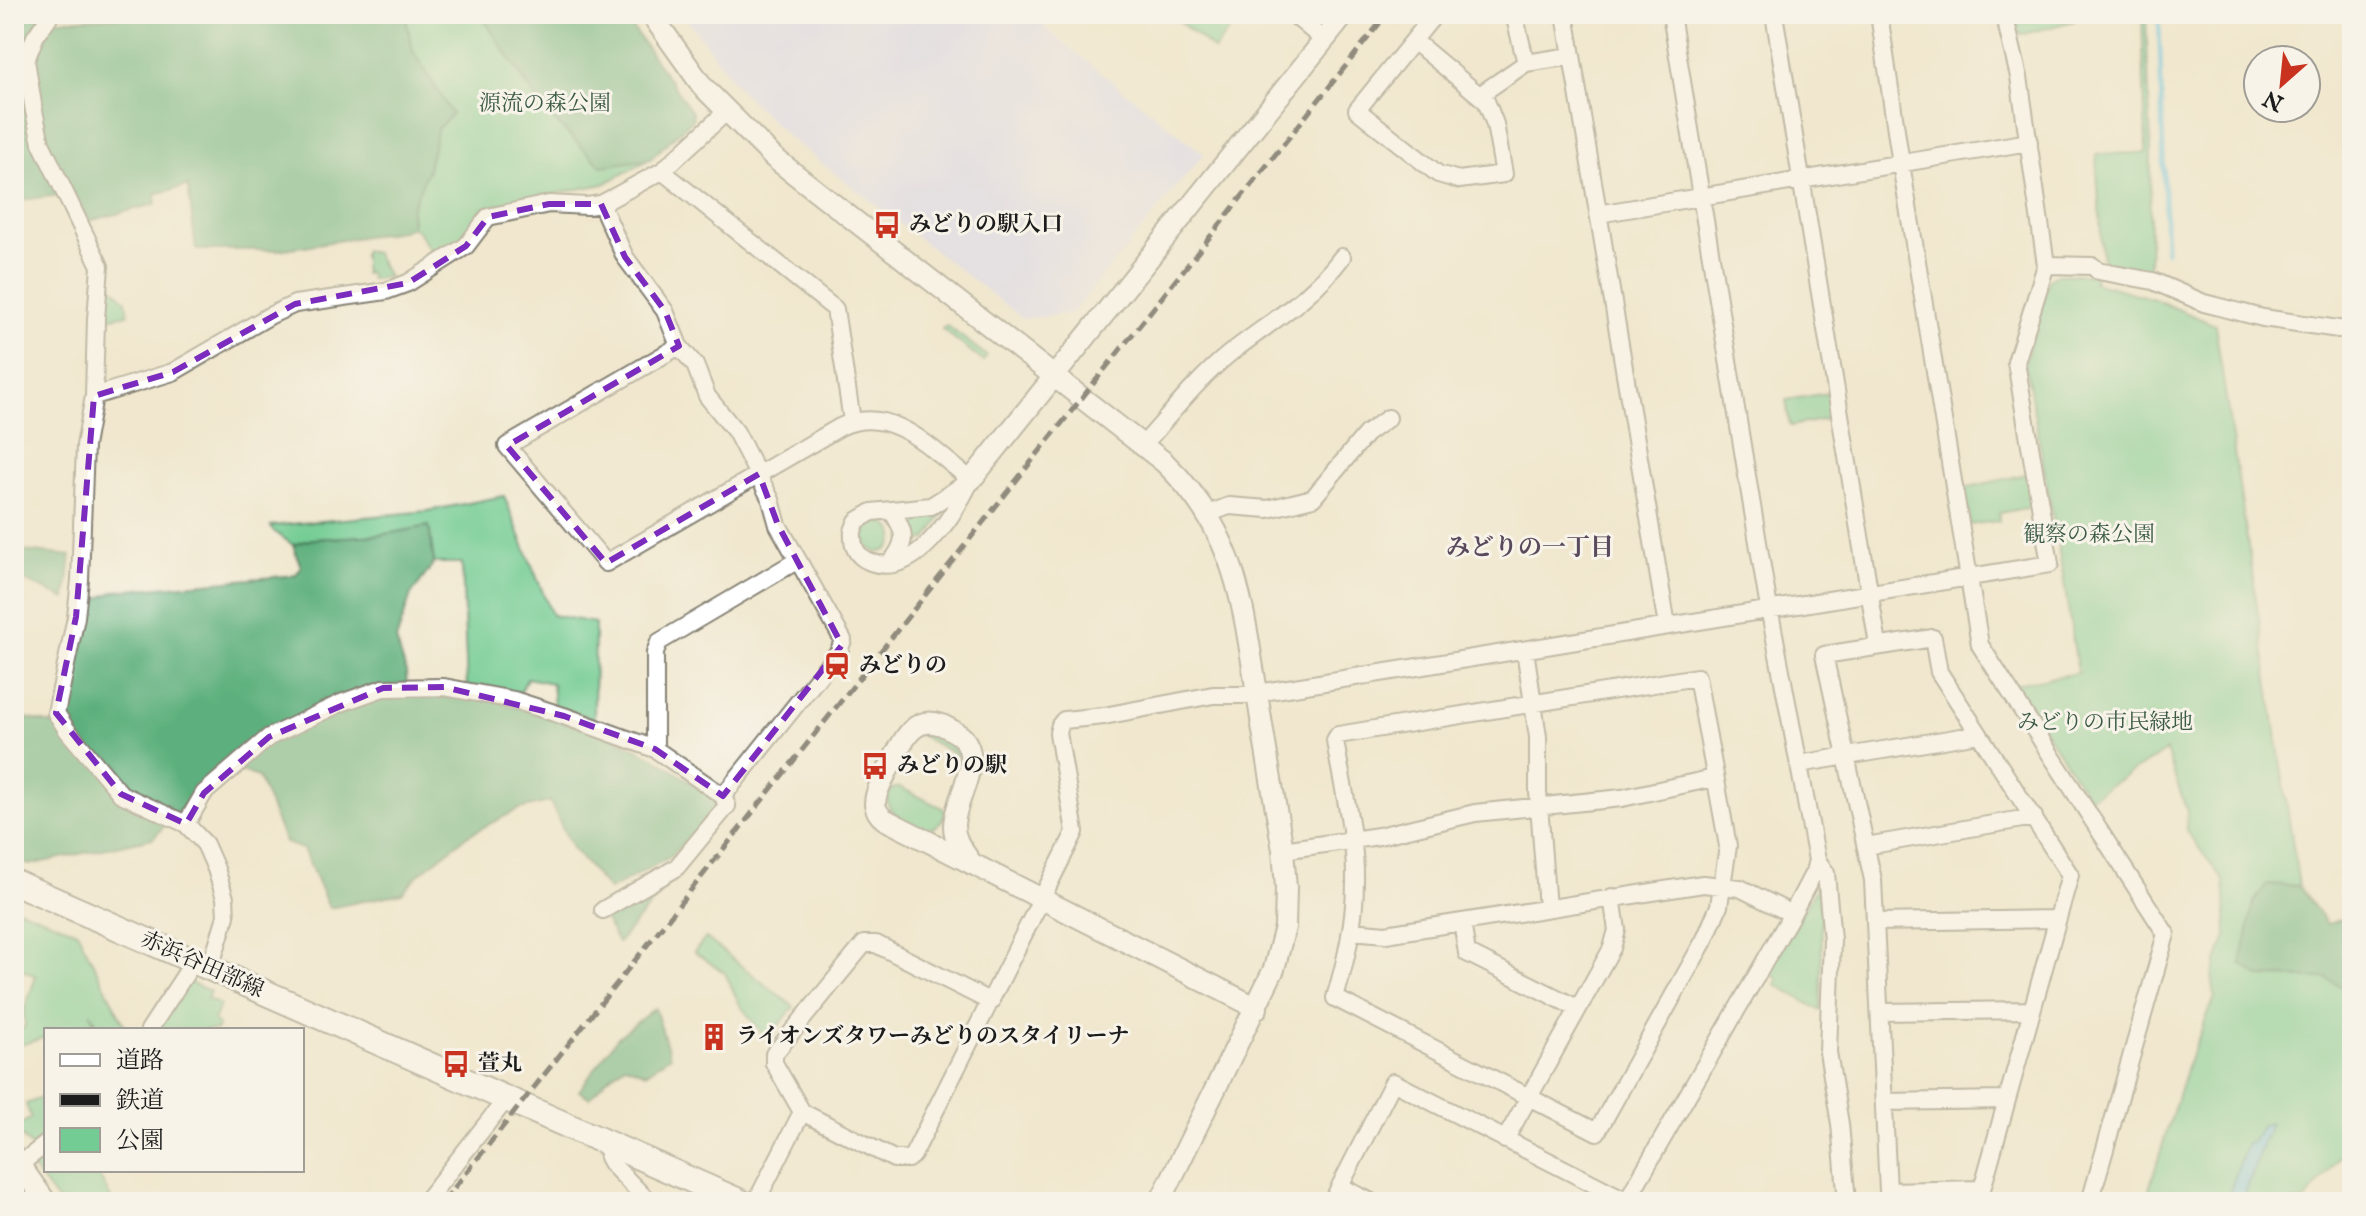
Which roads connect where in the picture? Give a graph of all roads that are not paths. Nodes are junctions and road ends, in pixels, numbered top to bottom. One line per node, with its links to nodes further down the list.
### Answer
1 (51, 14): 15 (street)
2 (651, 14): 18 (street)
3 (1293, 14): 12 (street)
4 (1345, 14): 12 (street)
5 (1435, 14): 13 (street)
6 (1514, 14): 16 (street)
7 (1565, 14): 14 (street)
8 (1671, 14): 23 (street)
9 (1774, 14): 22 (street)
10 (1879, 14): 20 (street)
11 (2004, 14): 19 (street)
12 (1324, 40): 30 (street)
13 (1414, 41): 17 (street); 17 (street)
14 (1571, 56): 16 (street); 25 (street)
15 (20, 60): 31 (street)
16 (1526, 63): 17 (street)
17 (1481, 94)
18 (726, 112): 21 (street); 30 (street)
19 (2029, 142): 20 (street); 27 (street)
20 (1901, 164): 22 (street); 41 (street)
21 (662, 171): 24 (street); 33 (street)
22 (1801, 180): 23 (street); 42 (street)
23 (1701, 198): 25 (street); 43 (street)
24 (601, 204): 29 (street); 31 (street)
25 (1598, 214): 44 (street)
26 (1342, 257): 34 (street)
27 (2046, 265): 28 (street); 41 (street)
28 (2352, 331)
29 (679, 346): 35 (street); 35 (street)
30 (1054, 374): 34 (street); 36 (street)
31 (94, 396): 57 (street)
32 (1388, 418): 38 (street)
33 (852, 421): 35 (street); 36 (street)
34 (1144, 444): 38 (street)
35 (759, 474): 39 (street)
36 (971, 480): 37 (street); 40 (street)
37 (891, 510): 40 (street); 40 (street)
38 (1208, 514): 47 (street)
39 (798, 560): 50 (street); 54 (street)
40 (890, 563)
41 (1969, 577): 42 (street); 104 (street)
42 (1870, 593): 43 (street); 45 (street)
43 (1769, 609): 44 (street); 52 (street)
44 (1667, 626): 46 (street)
45 (1878, 645): 49 (street); 51 (street)
46 (1525, 650): 47 (street); 48 (street)
47 (1257, 692): 62 (street); 68 (street)
48 (1532, 703): 53 (street); 55 (street); 60 (street)
49 (1979, 734): 51 (street); 56 (street)
50 (655, 749): 54 (street); 57 (street)
51 (1846, 757): 52 (street); 61 (street)
52 (1799, 764): 63 (street)
53 (1714, 778): 55 (street); 66 (street)
54 (723, 796): 70 (street)
55 (1540, 807): 60 (street); 69 (street)
56 (2034, 817): 61 (street); 72 (street)
57 (186, 824): 76 (street)
58 (954, 825): 59 (street); 59 (street); 64 (street)
59 (921, 838): 64 (street)
60 (1351, 841): 62 (street); 75 (street)
61 (1866, 846): 74 (street)
62 (1283, 850): 78 (street)
63 (1817, 860): 71 (street); 103 (street)
64 (972, 864): 68 (street)
65 (14, 882): 76 (main road, 赤浜谷田部線)
66 (1723, 885): 67 (street); 71 (street); 83 (street)
67 (1612, 897): 69 (street); 79 (street)
68 (1042, 899): 77 (street); 78 (street)
69 (1547, 908): 73 (street)
70 (603, 910)
71 (1792, 914): 94 (street)
72 (2056, 919): 74 (street); 80 (street)
73 (1462, 922): 75 (street); 79 (street)
74 (1876, 922): 81 (street)
75 (1351, 931): 83 (street)
76 (202, 964): 82 (street); 84 (main road, 赤浜谷田部線)
77 (991, 1002): 87 (street); 87 (street)
78 (1257, 1008): 100 (street)
79 (1577, 1008): 83 (street)
80 (2030, 1010): 81 (street); 85 (street)
81 (1880, 1012): 86 (street)
82 (151, 1028)
83 (1529, 1096): 88 (street)
84 (507, 1098): 90 (main road, 赤浜谷田部線); 96 (street)
85 (2006, 1100): 86 (street); 93 (street)
86 (1884, 1102): 93 (street)
87 (802, 1112): 99 (street)
88 (1505, 1140): 92 (street); 94 (street)
89 (44, 1145): 91 (street)
90 (613, 1146): 97 (street); 98 (main road, 赤浜谷田部線)
91 (17, 1161): 95 (street)
92 (1340, 1186): 101 (street); 102 (street)
93 (1932, 1196)
94 (1626, 1201)
95 (46, 1202)
96 (425, 1202)
97 (649, 1202)
98 (741, 1202)
99 (761, 1202)
100 (1160, 1202)
101 (1332, 1202)
102 (1371, 1202)
103 (1847, 1202)
104 (2090, 1202)

